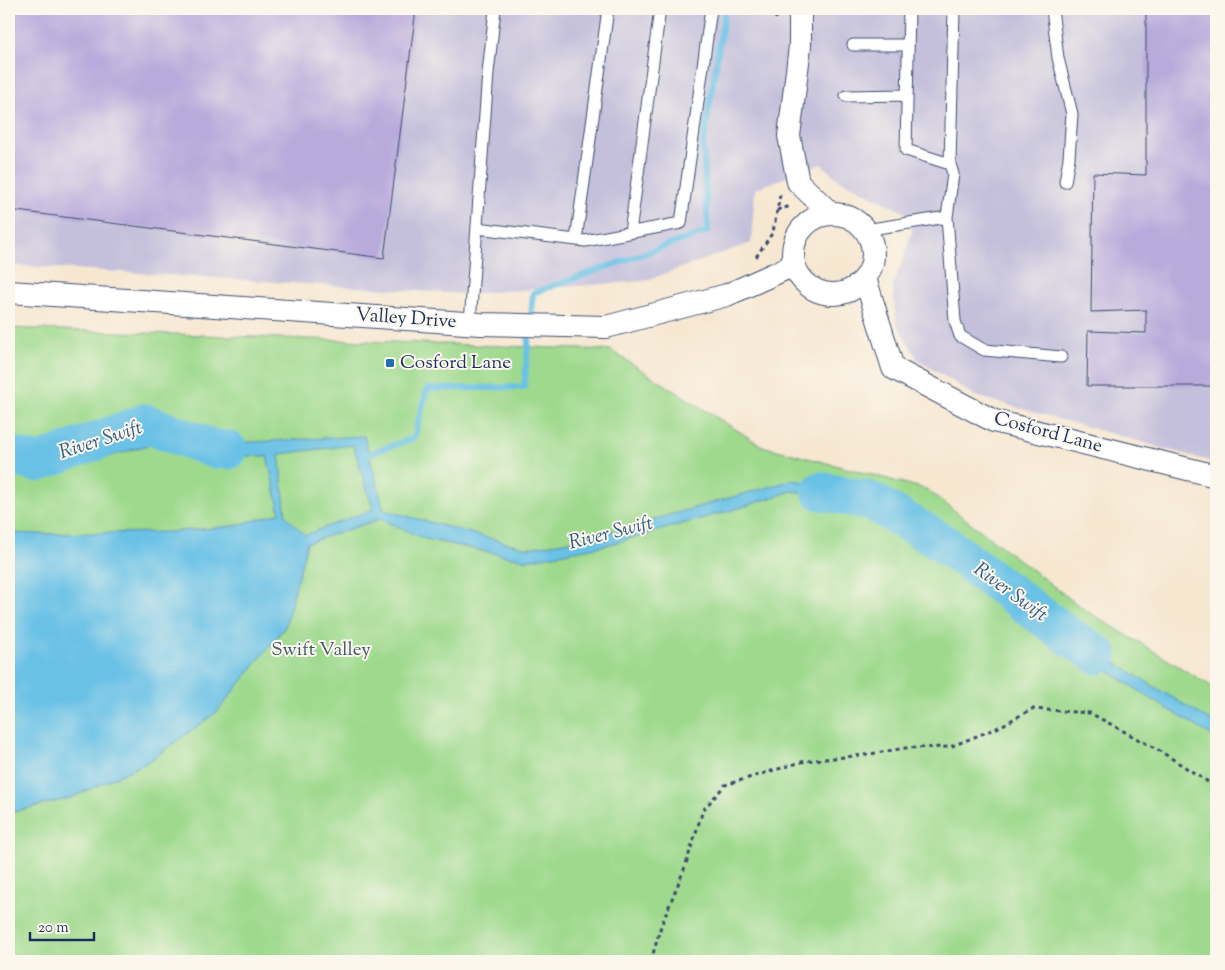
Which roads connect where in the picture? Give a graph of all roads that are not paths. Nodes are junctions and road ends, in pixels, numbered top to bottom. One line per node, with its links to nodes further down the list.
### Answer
1 (495, 9): 17 (lane)
2 (608, 9): 20 (lane)
3 (660, 9): 19 (lane)
4 (710, 9): 19 (lane)
5 (800, 9): 15 (street)
6 (909, 9): 10 (lane)
7 (954, 9): 13 (lane)
8 (1052, 9): 14 (lane)
9 (853, 45): 10 (lane)
10 (908, 45): 12 (lane)
11 (846, 96): 12 (lane)
12 (907, 96): 13 (lane)
13 (950, 164): 16 (lane)
14 (1065, 182)
15 (831, 214): 18 (street); 21 (street)
16 (947, 217): 18 (lane); 25 (lane)
17 (477, 228): 20 (lane); 24 (lane)
18 (865, 230): 22 (street)
19 (630, 233): 20 (lane)
20 (576, 240)
21 (794, 265): 22 (street); 24 (street, Valley Drive)
22 (865, 278): 26 (street, Cosford Lane)
23 (9, 292): 24 (street, Valley Drive)
24 (470, 323)
25 (1061, 357)
26 (1216, 476)

